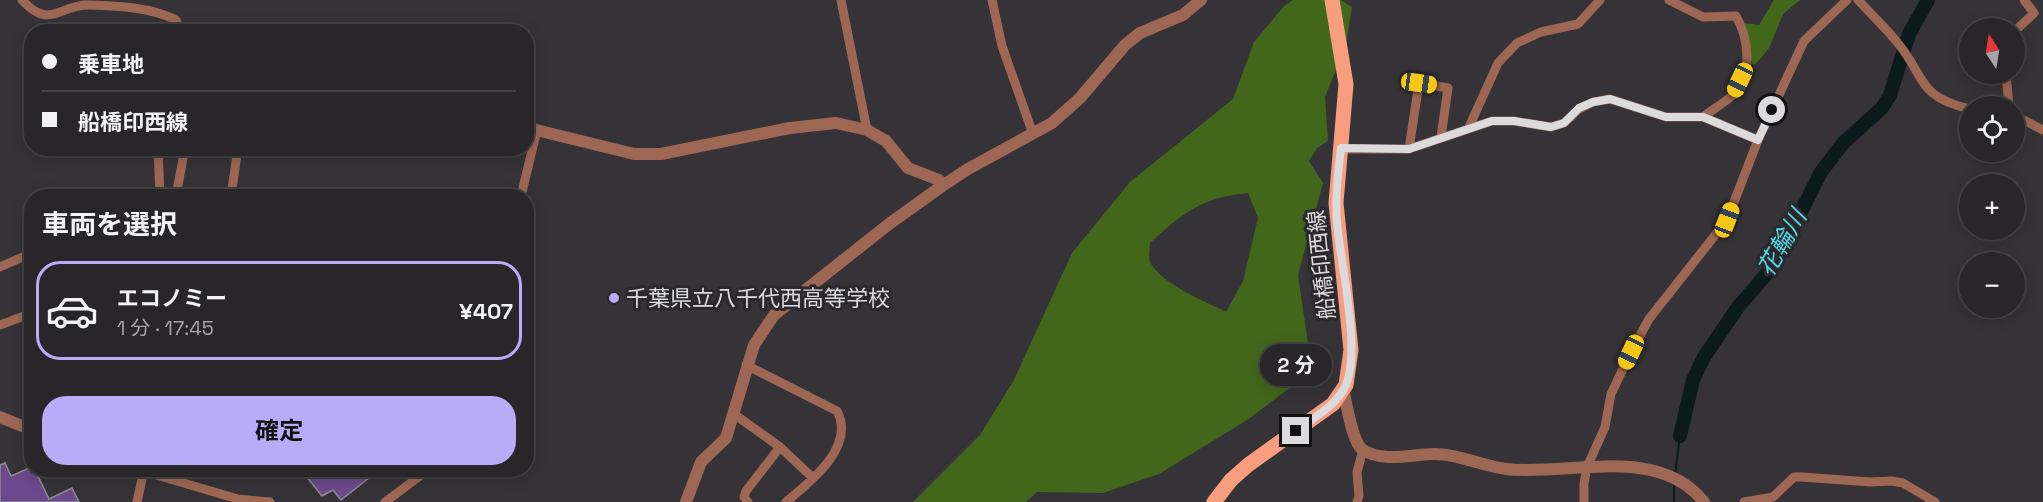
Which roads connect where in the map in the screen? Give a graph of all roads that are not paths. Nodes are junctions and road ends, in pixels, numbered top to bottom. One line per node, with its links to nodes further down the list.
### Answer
1 (22, 0): 12 (street)
2 (841, 0): 18 (street)
3 (992, 0): 20 (street)
4 (1201, 0): 20 (street)
5 (1332, 0): 23 (main road, 船橋印西線)
6 (1600, 0): 16 (street)
7 (1669, 0): 14 (street)
8 (1847, 0): 22 (street)
9 (1858, 0): 13 (street)
10 (2024, 0): 11 (street)
11 (2025, 22)
12 (177, 24)
13 (1959, 106)
14 (1703, 117): 16 (street); 22 (street)
15 (2025, 121): 19 (street)
16 (1469, 127): 21 (street)
17 (534, 129): 18 (street)
18 (867, 130): 29 (street)
19 (2043, 130)
20 (1033, 134): 29 (street)
21 (1442, 137): 24 (street); 24 (street)
22 (1758, 140): 45 (street)
23 (1341, 148): 24 (street); 39 (main road, 船橋印西線)
24 (1409, 149)
25 (158, 156): 30 (street)
26 (184, 156): 31 (street)
27 (237, 156): 32 (street)
28 (527, 156): 33 (street)
29 (942, 186): 38 (street)
30 (160, 189)
31 (177, 189)
32 (232, 189)
33 (522, 189)
34 (24, 256): 35 (street)
35 (0, 267)
36 (24, 316): 37 (street)
37 (0, 325)
38 (747, 365): 40 (street); 49 (street)
39 (1343, 390): 44 (street); 56 (main road, 船橋印西線)
40 (734, 414): 43 (street); 53 (street)
41 (0, 417): 42 (street)
42 (24, 427)
43 (780, 447): 49 (street); 54 (street)
44 (1363, 450): 45 (street); 57 (street)
45 (1587, 467): 58 (street); 59 (street)
46 (141, 477): 50 (street)
47 (165, 477): 51 (street)
48 (419, 477): 52 (street)
49 (813, 478): 55 (street)
50 (137, 502)
51 (270, 502)
52 (385, 502)
53 (686, 502)
54 (748, 502)
55 (786, 502)
56 (1214, 502)
57 (1357, 502)
58 (1584, 502)
59 (1704, 502)
60 (1744, 502): 61 (street)
61 (1935, 502)

